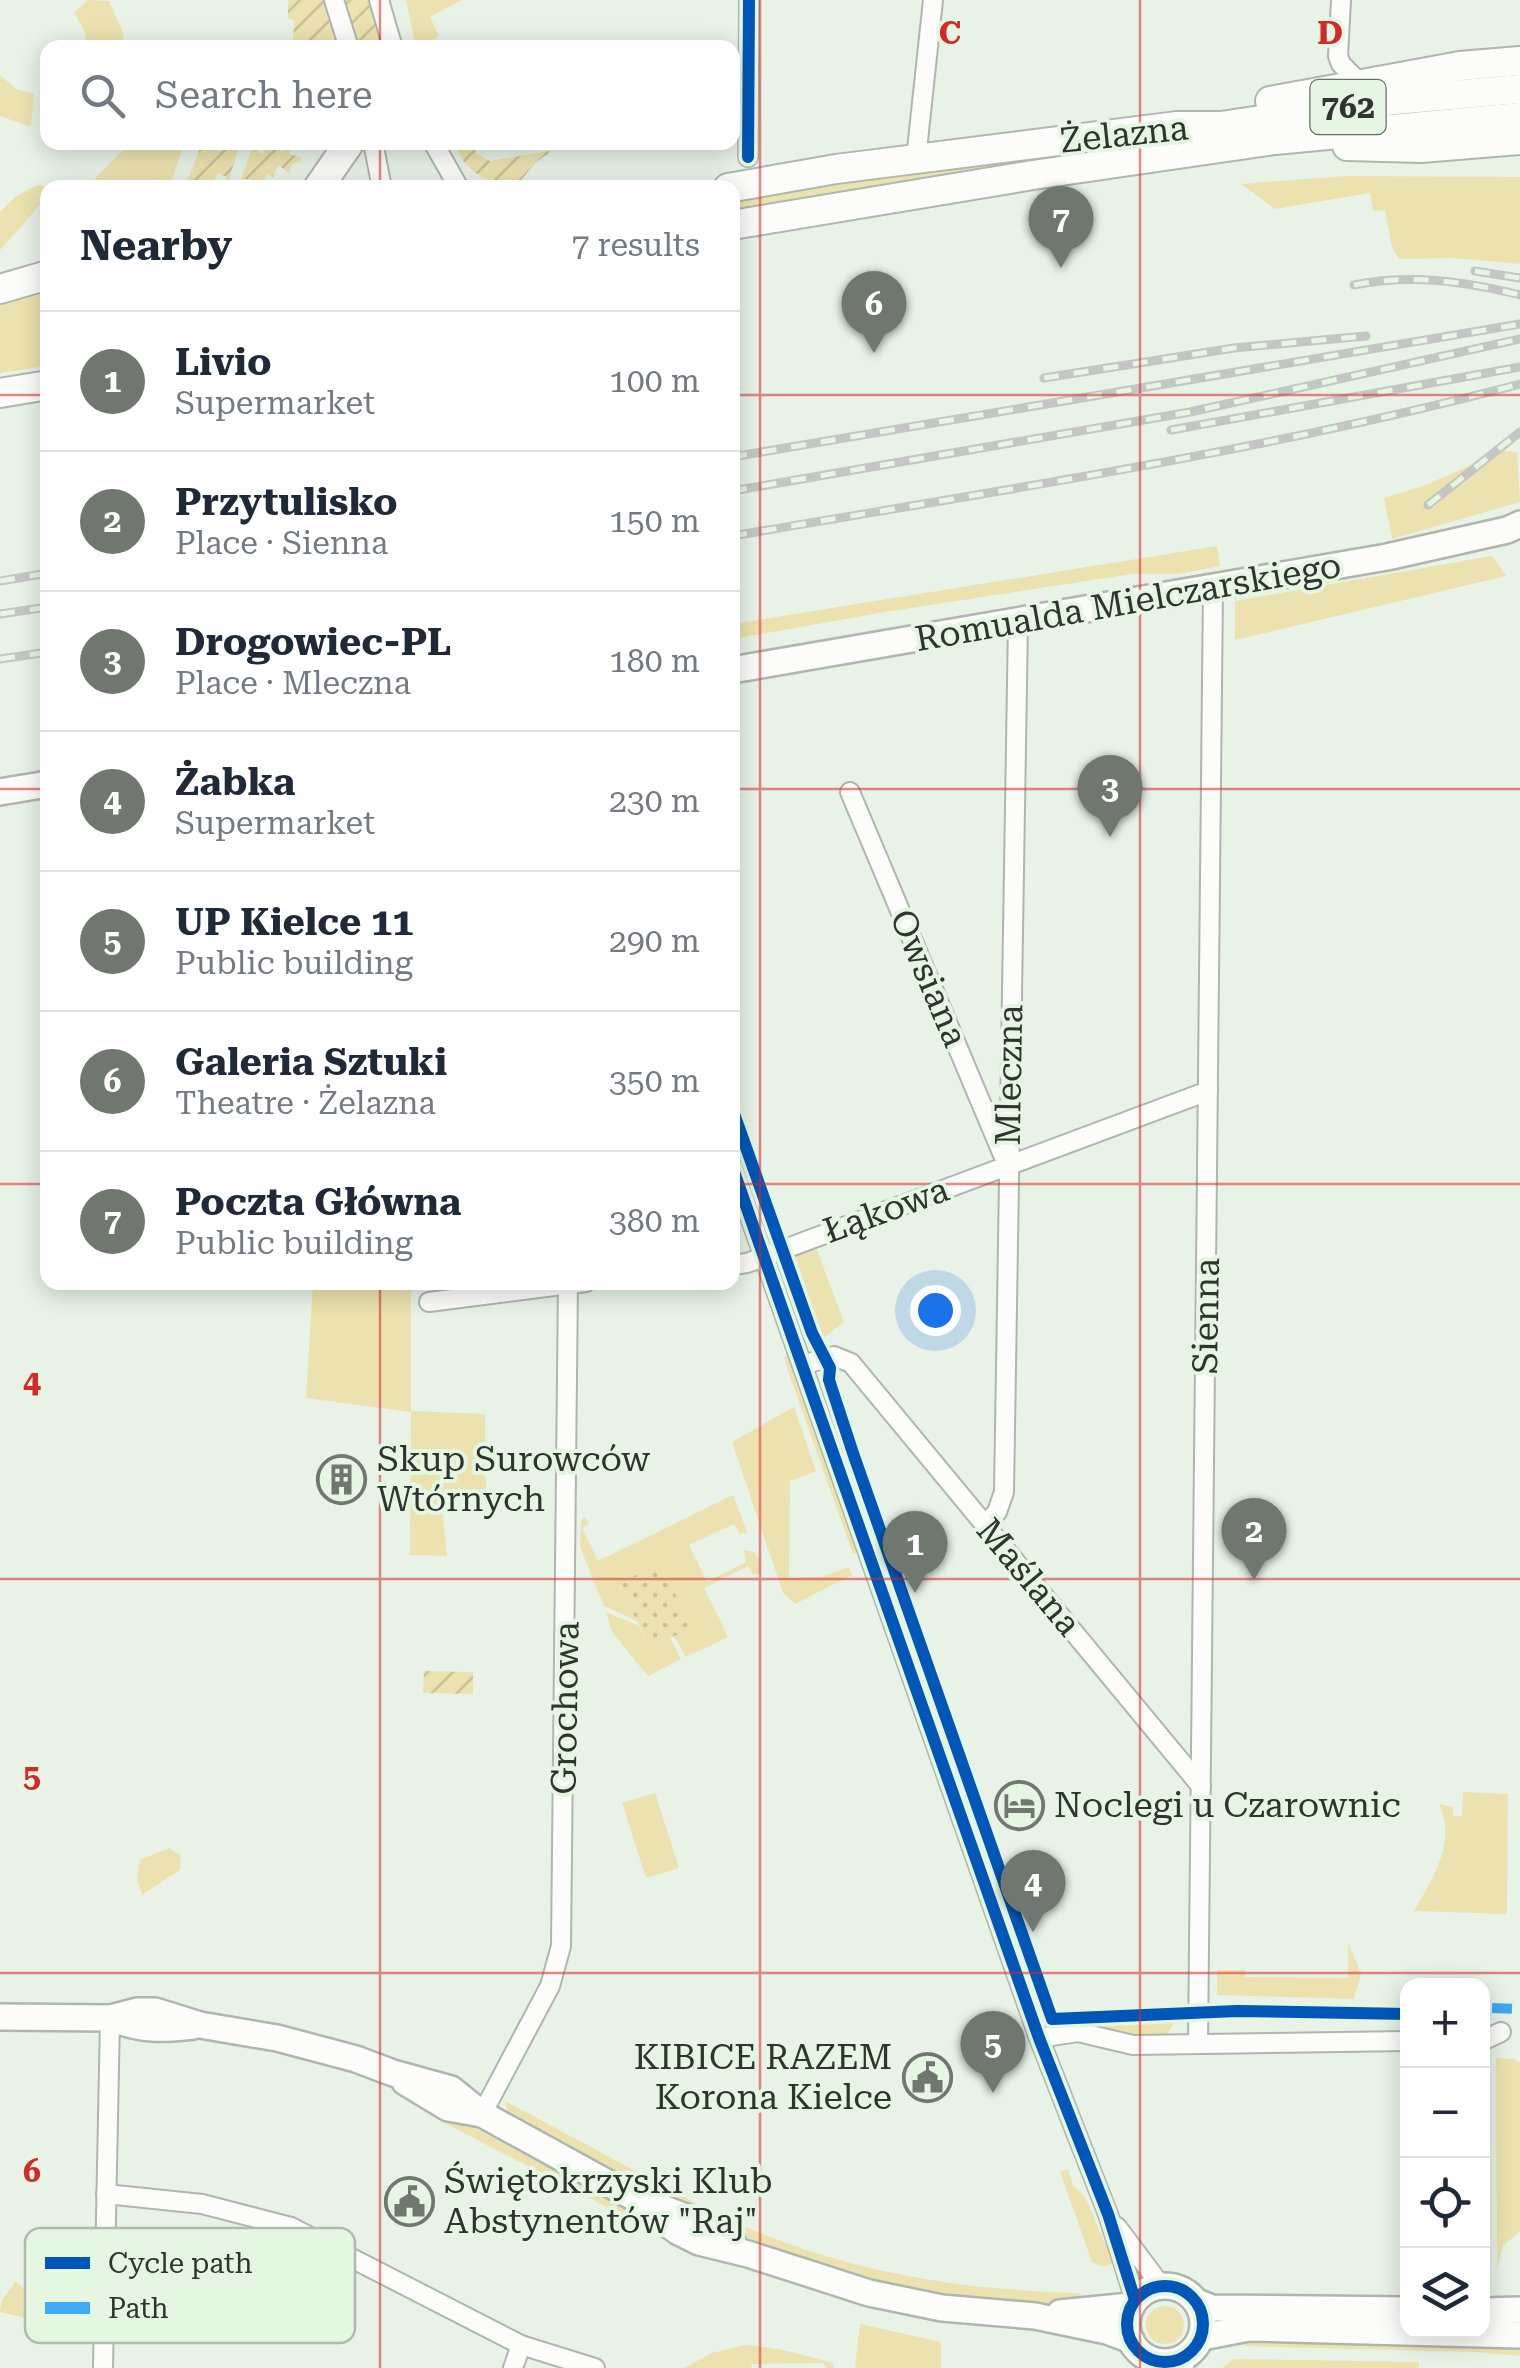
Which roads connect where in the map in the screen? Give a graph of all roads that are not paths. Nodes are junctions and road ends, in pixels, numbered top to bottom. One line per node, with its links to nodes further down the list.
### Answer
1 (334, 0): 6 (street)
2 (378, 0): 7 (street)
3 (749, 0): 18 (street)
4 (933, 0): 19 (street)
5 (1341, 0): 9 (street)
6 (347, 40)
7 (390, 40)
8 (1520, 60): 9 (main road)
9 (1360, 83): 12 (main road)
10 (1520, 89): 12 (main road, Żelazna / 762)
11 (1520, 117): 13 (main road, Żelazna / 762)
12 (1177, 126): 19 (main road, Żelazna / 762)
13 (1275, 140): 14 (main road); 24 (main road, Żelazna / 762)
14 (1520, 140)
15 (344, 150): 20 (main road)
16 (375, 150): 21 (street)
17 (438, 150): 22 (street)
18 (748, 157)
19 (916, 159): 23 (main road, Żelazna / 762)
20 (324, 180)
21 (381, 180)
22 (454, 180)
23 (740, 186)
24 (740, 224)
25 (40, 278): 26 (main road)
26 (0, 290)
27 (40, 386): 28 (main road)
28 (0, 393)
29 (1520, 524): 30 (street, Romualda Mielczarskiego)
30 (1213, 588): 31 (street, Romualda Mielczarskiego); 36 (street, Sienna)
31 (1018, 621): 32 (street, Romualda Mielczarskiego); 37 (street, Mleczna)
32 (740, 669)
33 (40, 785): 34 (street)
34 (0, 792)
35 (850, 792): 37 (street, Owsiana)
36 (1208, 1091): 37 (street, Łąkowa); 46 (street, Sienna)
37 (1007, 1165): 39 (street, Łąkowa); 45 (street, Mleczna)
38 (740, 1189): 39 (street)
39 (763, 1254): 40 (street, Łąkowa); 44 (street)
40 (740, 1263)
41 (521, 1290): 43 (street)
42 (574, 1290): 54 (street, Grochowa)
43 (429, 1302)
44 (802, 1365): 45 (street, Maślana); 51 (street)
45 (985, 1524): 46 (street, Maślana)
46 (1201, 1786): 53 (street, Sienna)
47 (0, 2017): 48 (street)
48 (110, 2018): 54 (street); 55 (street)
49 (1501, 2032): 50 (street)
50 (1490, 2037)
51 (1038, 2038): 53 (street); 56 (street)
52 (1400, 2041): 53 (street)
53 (1198, 2044)
54 (482, 2114): 66 (street)
55 (106, 2194): 57 (street); 58 (street)
56 (1108, 2214): 60 (street); 62 (street)
57 (105, 2228)
58 (293, 2228)
59 (355, 2260): 69 (street)
60 (1162, 2288): 61 (street); 62 (street)
61 (1197, 2302): 63 (street); 70 (street)
62 (1132, 2303): 66 (street); 71 (street)
63 (1400, 2310)
64 (1520, 2310): 65 (street)
65 (1490, 2311)
66 (1035, 2316): 71 (street)
67 (1520, 2335): 70 (street)
68 (103, 2343): 72 (street)
69 (521, 2346): 73 (street); 74 (street)
70 (1191, 2353): 71 (street)
71 (1142, 2354)
72 (103, 2368)
73 (514, 2368)
74 (595, 2368)

